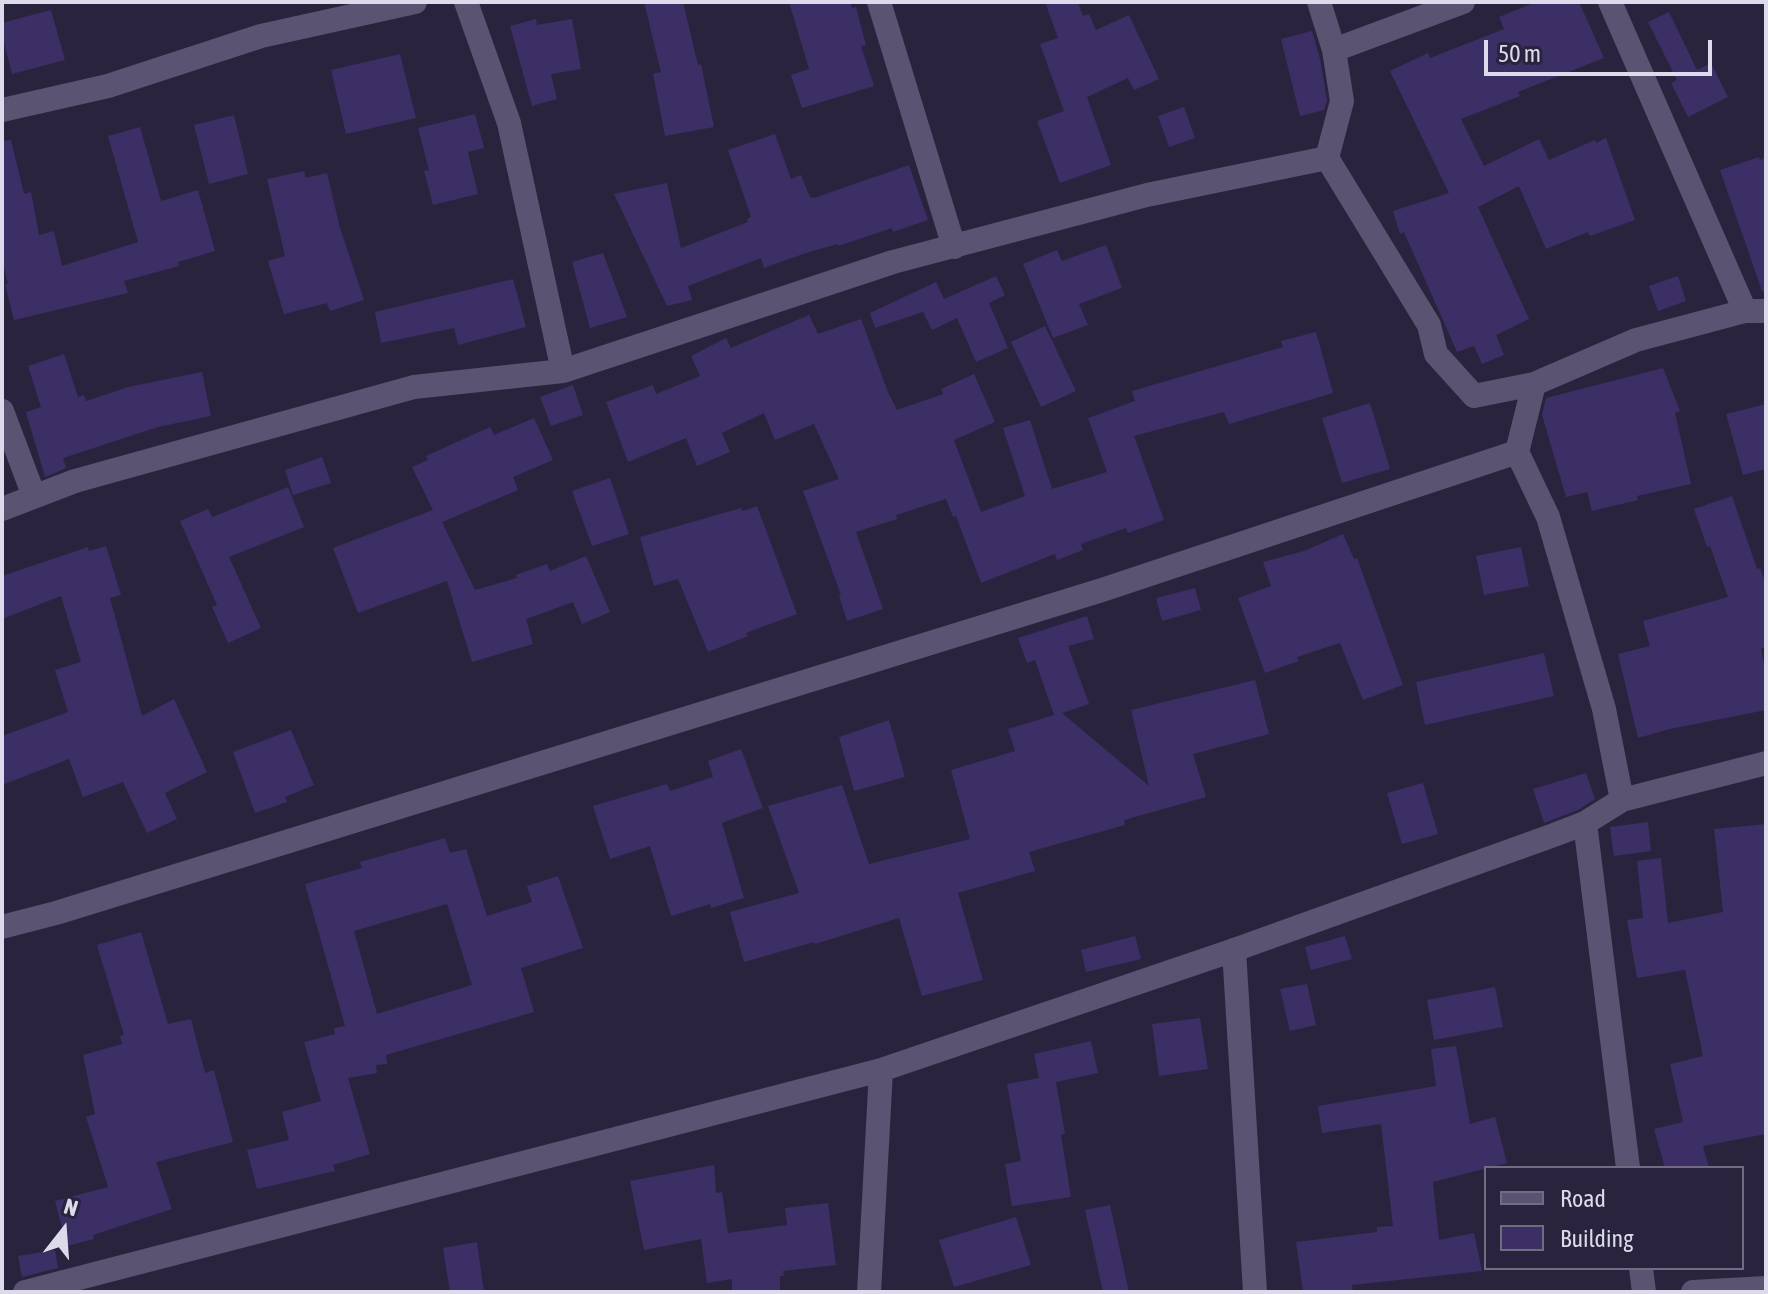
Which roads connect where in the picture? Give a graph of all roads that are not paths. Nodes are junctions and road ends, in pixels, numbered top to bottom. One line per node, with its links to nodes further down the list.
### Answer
1 (415, 2): 8 (street)
2 (466, 2): 12 (street)
3 (879, 2): 10 (street)
4 (1319, 2): 7 (street)
5 (1463, 2): 7 (street)
6 (1610, 2): 11 (street)
7 (1334, 50): 9 (street)
8 (2, 110)
9 (1327, 158): 10 (street); 13 (street)
10 (954, 247): 12 (street)
11 (1756, 311): 13 (street)
12 (563, 371): 16 (street)
13 (1534, 384): 15 (street)
14 (2, 411): 16 (street)
15 (1517, 452): 19 (street); 21 (street)
16 (34, 496): 17 (street)
17 (2, 509)
18 (1766, 763): 19 (street)
19 (1622, 800): 20 (street)
20 (1585, 823): 22 (street); 24 (street)
21 (2, 927)
22 (1234, 950): 23 (street); 29 (street)
23 (881, 1070): 27 (street); 28 (street)
24 (1628, 1166)
25 (1641, 1270): 30 (street)
26 (1766, 1288): 31 (street)
27 (25, 1292)
28 (869, 1292)
29 (1255, 1292)
30 (1644, 1292)
31 (1693, 1292)

